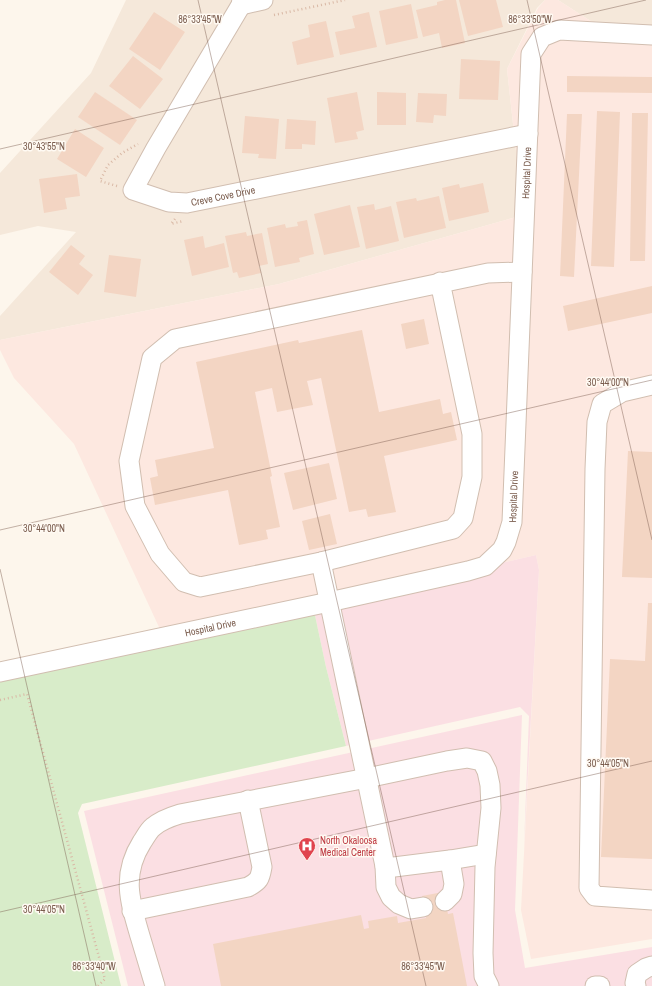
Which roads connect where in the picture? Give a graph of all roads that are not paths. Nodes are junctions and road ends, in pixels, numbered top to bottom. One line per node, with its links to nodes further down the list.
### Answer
1 (263, 0): 2 (street)
2 (241, 2): 4 (street, Creve Cove Drive)
3 (652, 35): 4 (street, Hospital Drive)
4 (528, 134): 5 (street, Hospital Drive)
5 (522, 272): 6 (street); 9 (street, Hospital Drive)
6 (440, 282): 8 (street); 8 (street)
7 (652, 385): 16 (street)
8 (321, 562): 9 (street)
9 (330, 602): 10 (street, Hospital Drive); 11 (street)
10 (0, 672)
11 (367, 778): 12 (street); 13 (street); 15 (street)
12 (248, 800): 19 (street); 19 (street)
13 (486, 854): 14 (street); 22 (street)
14 (450, 860): 15 (street); 17 (street)
15 (385, 866): 18 (street)
16 (652, 900)
17 (445, 901)
18 (424, 907)
19 (132, 911): 21 (street)
20 (652, 966): 25 (street)
21 (155, 986)
22 (489, 986)
23 (595, 986): 24 (street)
24 (600, 986)
25 (636, 986)

